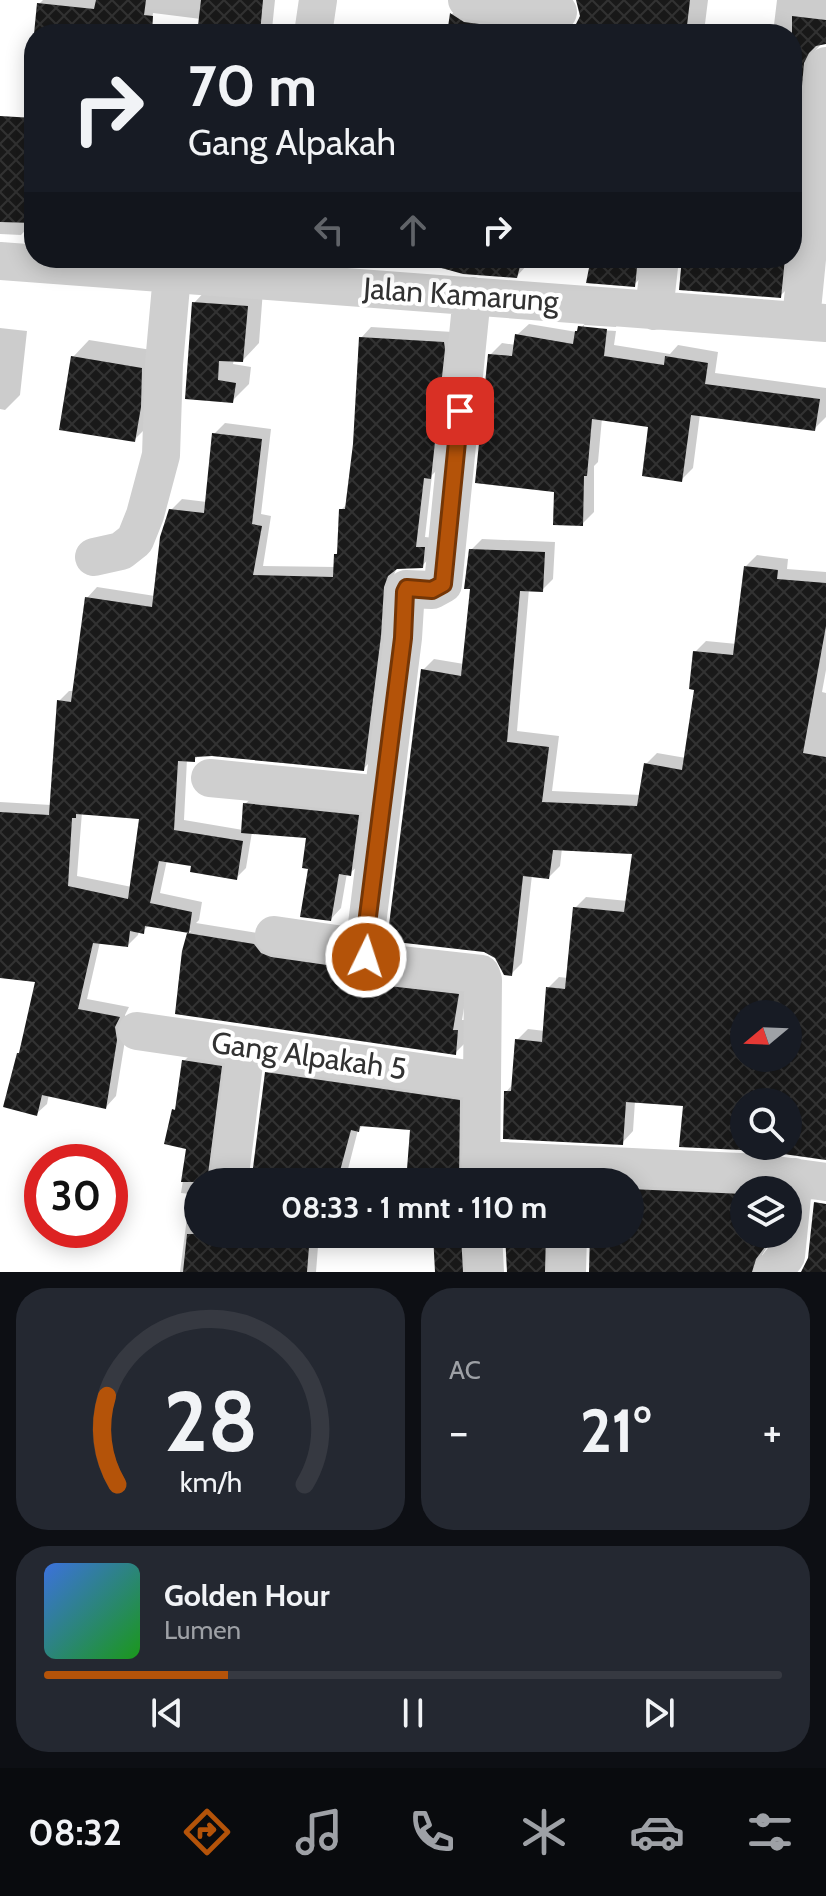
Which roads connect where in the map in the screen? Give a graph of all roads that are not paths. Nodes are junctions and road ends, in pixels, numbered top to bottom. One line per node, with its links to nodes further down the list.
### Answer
1 (318, 0): 4 (street)
2 (486, 1): 3 (street)
3 (558, 12)
4 (314, 24)
5 (826, 66): 14 (street)
6 (0, 261): 7 (street, Jalan Kamarung)
7 (24, 263)
8 (86, 268): 11 (street, Jalan Kamarung)
9 (659, 268): 13 (street)
10 (274, 270): 11 (street, Jalan Kamarung); 12 (street, Jalan Kamarung)
11 (172, 275): 15 (street)
12 (472, 296): 13 (street, Jalan Kamarung); 17 (street)
13 (654, 311): 14 (street, Jalan Kamarung)
14 (813, 321)
15 (94, 557)
16 (210, 778): 17 (street)
17 (383, 795): 19 (street)
18 (274, 935): 19 (street)
19 (364, 948): 22 (street)
20 (137, 1031): 21 (street, Gang Alpakah 5)
21 (246, 1048): 22 (street, Gang Alpakah 5); 23 (street)
22 (481, 1081): 24 (street)
23 (231, 1168)
24 (481, 1168)
25 (644, 1173): 26 (street)
26 (810, 1180): 31 (street)
27 (484, 1248): 29 (street)
28 (568, 1248): 30 (street)
29 (485, 1272)
30 (567, 1272)
31 (773, 1272)

